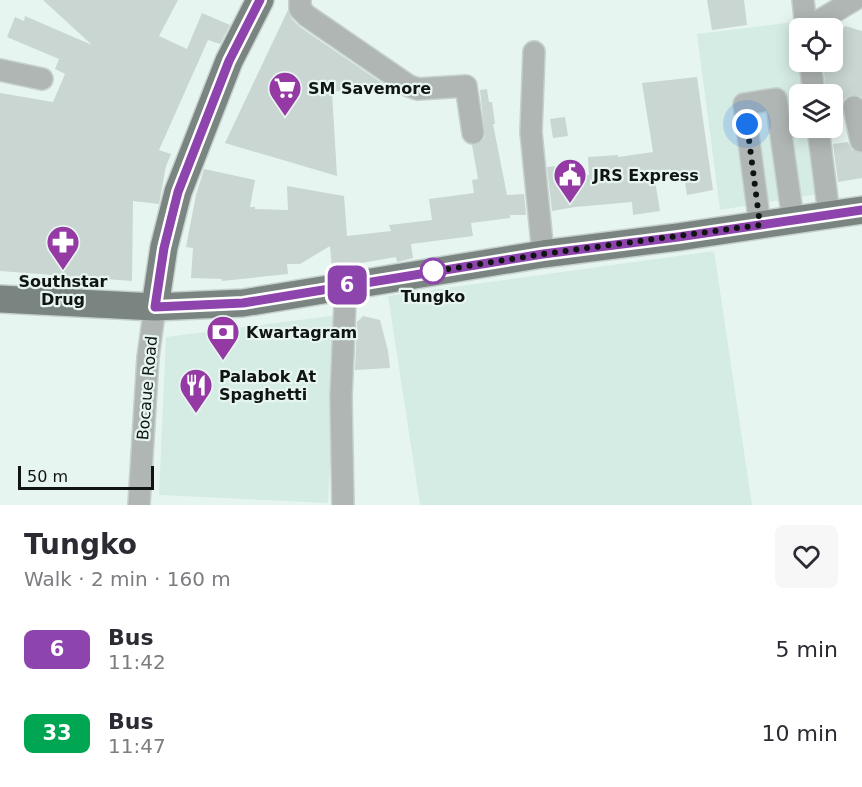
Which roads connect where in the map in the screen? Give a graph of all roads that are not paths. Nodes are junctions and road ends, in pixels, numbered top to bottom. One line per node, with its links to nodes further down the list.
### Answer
1 (260, 0): 21 (main road)
2 (300, 0): 11 (street)
3 (803, 0): 5 (street)
4 (854, 0): 6 (street)
5 (805, 18)
6 (823, 18)
7 (534, 52): 18 (street)
8 (0, 70): 9 (street)
9 (42, 79)
10 (855, 107): 13 (street)
11 (473, 133)
12 (819, 138): 15 (street)
13 (861, 141)
14 (862, 210): 15 (main road)
15 (829, 215): 16 (main road)
16 (793, 220): 17 (main road); 17 (street)
17 (760, 225): 18 (main road)
18 (543, 254): 19 (main road)
19 (343, 285): 21 (main road); 23 (street)
20 (0, 299): 21 (main road)
21 (155, 307): 22 (street, Bocaue Road)
22 (139, 505)
23 (343, 505)

